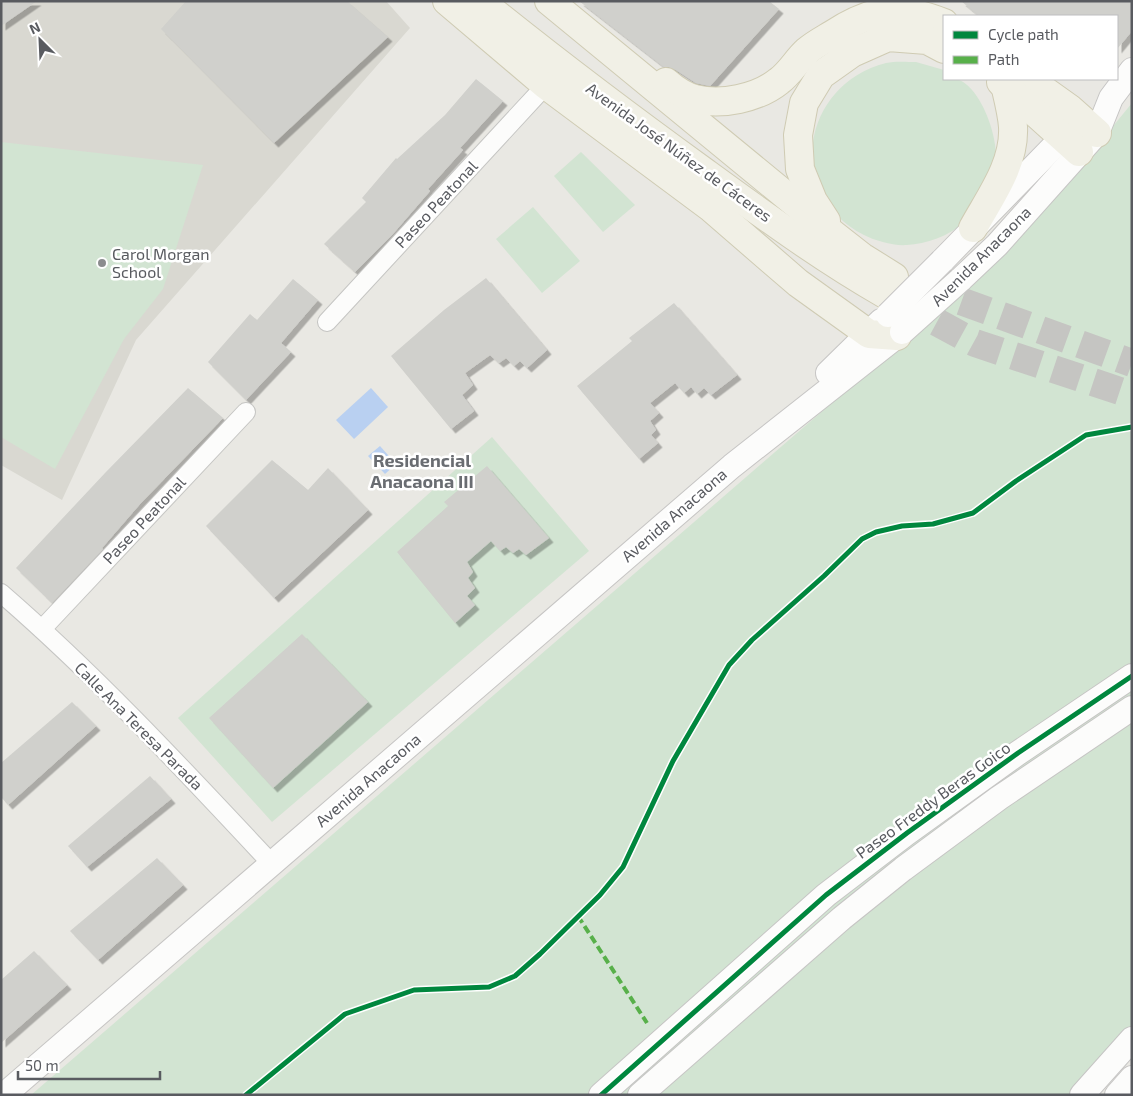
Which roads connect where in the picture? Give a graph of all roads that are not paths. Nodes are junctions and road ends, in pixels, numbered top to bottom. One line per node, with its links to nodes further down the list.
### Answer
1 (447, 1): 8 (main road)
2 (480, 1): 12 (main road, Avenida José Núñez de Cáceres)
3 (556, 7): 4 (main road); 11 (main road, Avenida José Núñez de Cáceres)
4 (943, 23)
5 (943, 48): 11 (main road)
6 (1132, 70): 9 (main road, Avenida Anacaona)
7 (1010, 81): 9 (main road); 10 (main road)
8 (546, 85): 13 (street, Paseo Peatonal); 14 (main road)
9 (1080, 135): 10 (main road, Avenida Anacaona); 12 (main road, Avenida Anacaona, bridge)
10 (973, 228): 12 (main road, Avenida Anacaona, bridge)
11 (834, 235): 12 (main road, Avenida José Núñez de Cáceres)
12 (893, 311): 14 (main road); 16 (main road, Avenida Anacaona)
13 (327, 322)
14 (869, 334): 16 (main road, Avenida Anacaona)
15 (246, 412): 18 (street, Paseo Peatonal)
16 (732, 466): 21 (main road, Avenida Anacaona)
17 (1, 594): 18 (street, Calle Ana Teresa Parada)
18 (42, 629): 21 (street, Calle Ana Teresa Parada)
19 (1132, 676): 25 (main road, Paseo Freddy Beras Goico)
20 (1132, 708): 26 (main road)
21 (271, 863): 24 (main road, Avenida Anacaona)
22 (1132, 1039): 27 (main road)
23 (1132, 1078): 28 (main road)
24 (4, 1095)
25 (601, 1095)
26 (640, 1095)
27 (1082, 1095)
28 (1117, 1095)

